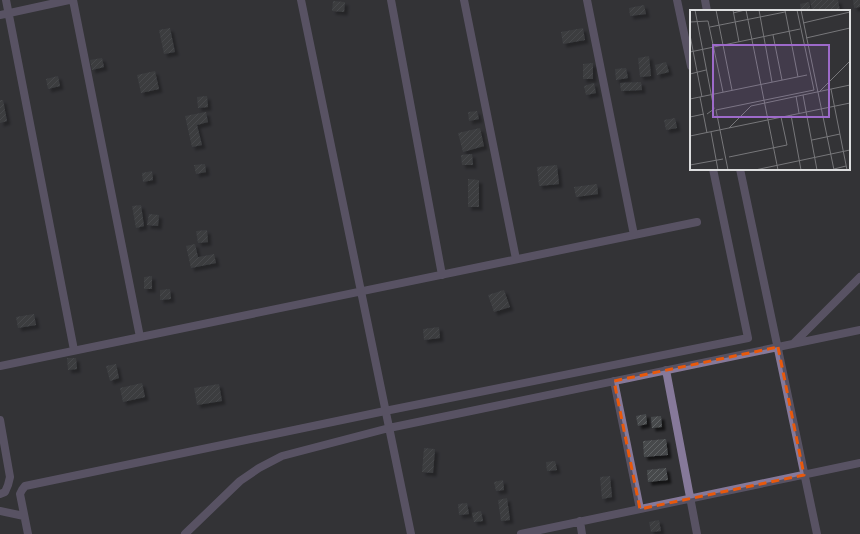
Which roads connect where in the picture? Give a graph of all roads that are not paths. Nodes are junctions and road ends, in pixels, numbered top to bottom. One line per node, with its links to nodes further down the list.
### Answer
1 (6, 0): 11 (street)
2 (69, 0): 11 (street)
3 (73, 0): 22 (street)
4 (301, 0): 20 (street)
5 (391, 0): 18 (street)
6 (464, 0): 17 (street)
7 (587, 0): 16 (street)
8 (677, 0): 12 (street)
9 (705, 0): 10 (street)
10 (707, 10)
11 (4, 14): 25 (street)
12 (690, 61)
13 (713, 170): 29 (street)
14 (740, 170): 24 (street)
15 (696, 222): 16 (street)
16 (634, 235): 17 (street)
17 (516, 259): 18 (street)
18 (442, 275): 20 (street)
19 (860, 277): 23 (street)
20 (361, 291): 22 (street); 29 (street)
21 (860, 330): 23 (street)
22 (140, 336): 25 (street)
23 (794, 344): 24 (street)
24 (778, 347): 27 (street); 33 (street)
25 (74, 350): 26 (street)
26 (0, 366)
27 (666, 370): 28 (street); 35 (street)
28 (614, 381): 31 (street); 36 (street)
29 (385, 411): 31 (street); 38 (street)
30 (0, 420): 34 (street)
31 (389, 428): 41 (street); 42 (street)
32 (860, 463): 33 (street)
33 (804, 475): 35 (street); 46 (street)
34 (0, 494)
35 (689, 498): 36 (street); 45 (street)
36 (640, 509): 39 (street)
37 (0, 511): 38 (street)
38 (24, 516): 40 (street)
39 (580, 521): 43 (street); 44 (street)
40 (28, 534)
41 (185, 534)
42 (411, 534)
43 (521, 534)
44 (582, 534)
45 (697, 534)
46 (817, 534)

